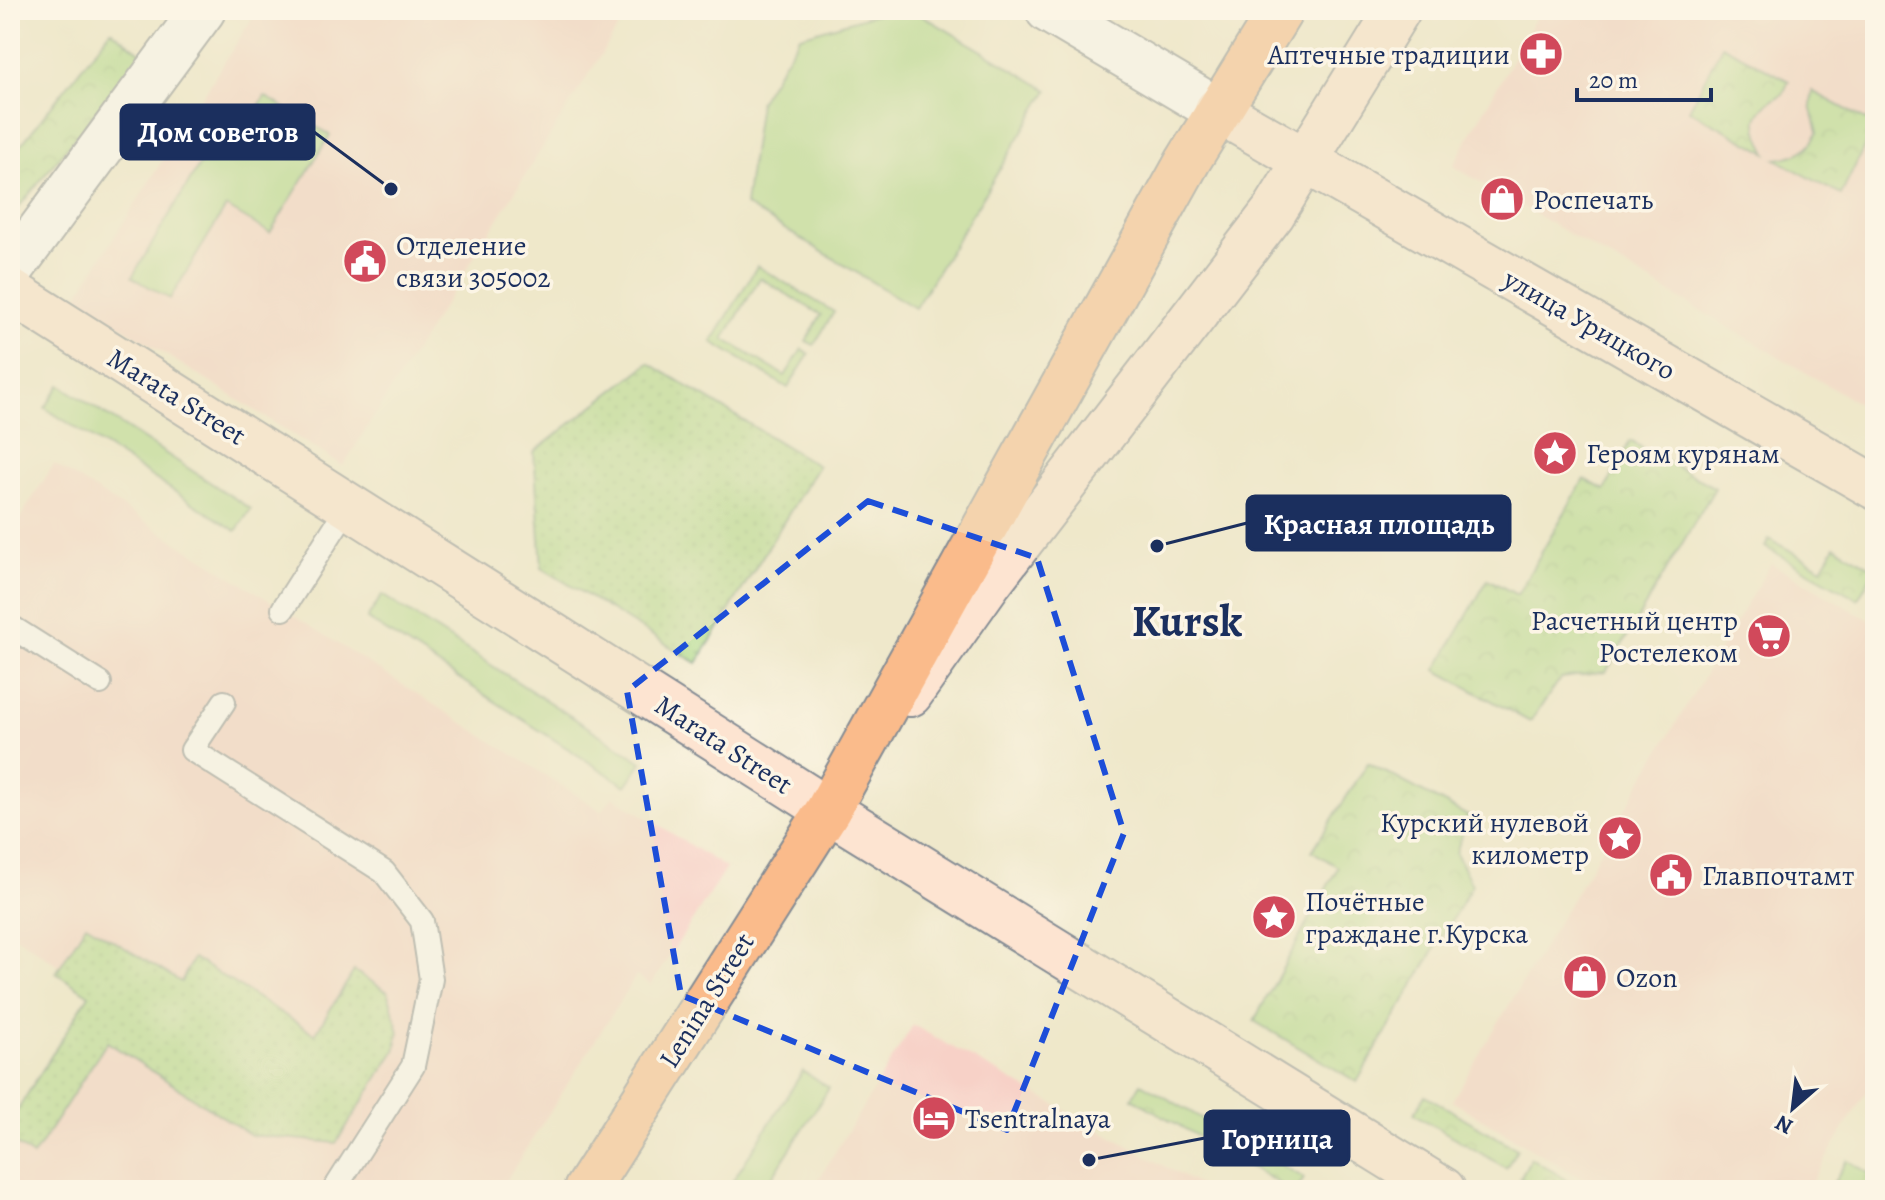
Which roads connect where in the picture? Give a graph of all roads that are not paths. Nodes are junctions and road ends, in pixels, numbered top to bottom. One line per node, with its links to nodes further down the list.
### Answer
1 (203, 10): 7 (street)
2 (1048, 10): 5 (street)
3 (1281, 10): 5 (main road, Lenina Street)
4 (1398, 10): 6 (main road)
5 (1217, 110): 6 (main road, улица Урицкого); 15 (main road, Lenina Street)
6 (1305, 160): 9 (main road, улица Урицкого); 15 (main road)
7 (10, 271)
8 (10, 291): 10 (main road, Marata Street)
9 (1875, 487)
10 (349, 505): 11 (lane); 15 (main road, Marata Street)
11 (283, 609)
12 (10, 626): 13 (lane)
13 (100, 683)
14 (224, 702): 16 (lane)
15 (828, 810): 17 (main road, Lenina Street); 18 (main road, Marata Street)
16 (334, 1190)
17 (586, 1190)
18 (1443, 1190)

